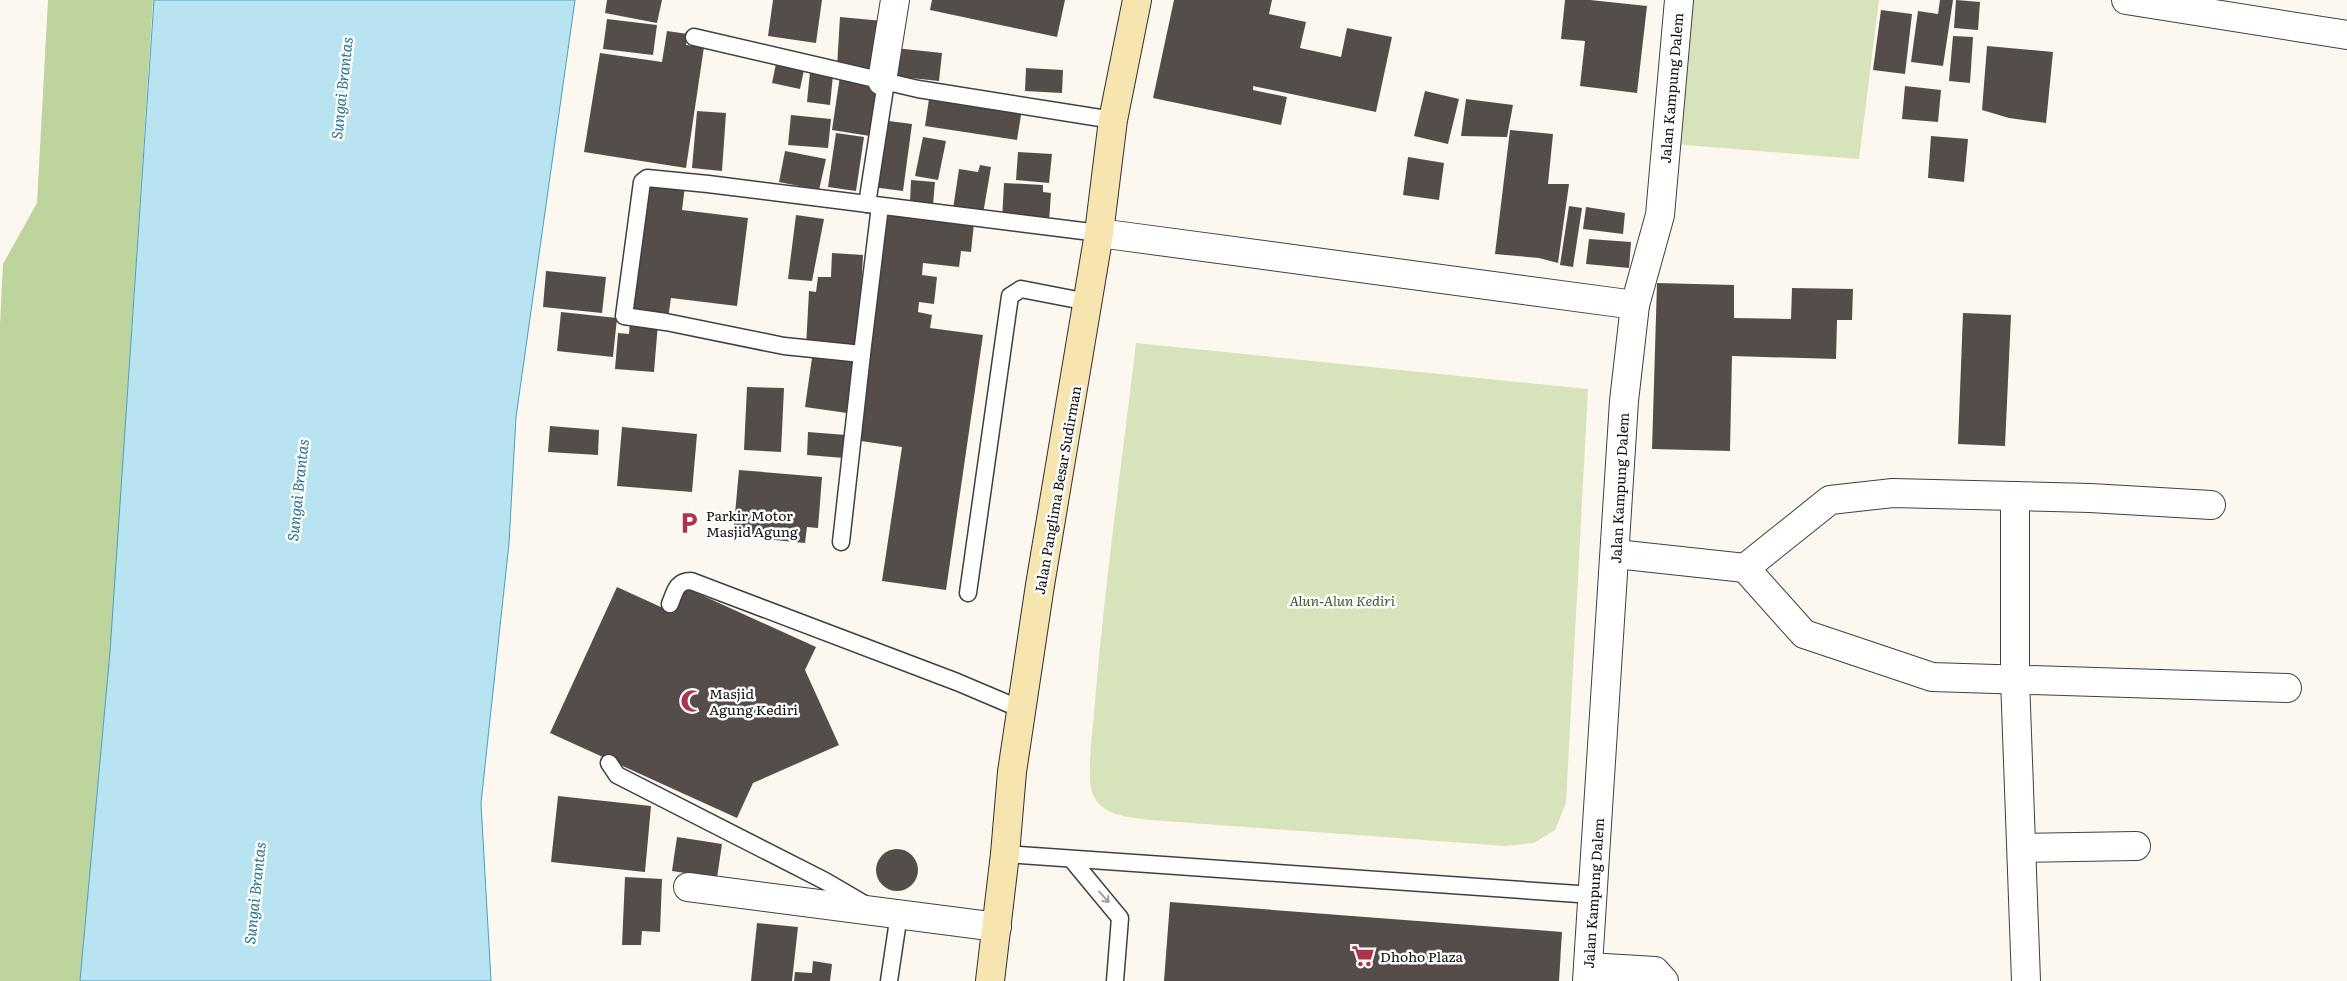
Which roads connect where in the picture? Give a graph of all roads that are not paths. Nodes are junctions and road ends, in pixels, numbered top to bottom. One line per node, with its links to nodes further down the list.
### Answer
1 (895, 0): 7 (street)
2 (1136, 0): 8 (main road, Jalan Panglima Besar Sudirman)
3 (1679, 0): 12 (street, Jalan Kampung Dalem)
4 (2126, 0): 5 (street)
5 (2347, 35)
6 (694, 37): 7 (lane)
7 (884, 81): 8 (lane); 9 (lane)
8 (1113, 120): 10 (main road, Jalan Panglima Besar Sudirman)
9 (874, 205): 10 (lane); 13 (lane); 13 (lane)
10 (1099, 233): 11 (main road, Jalan Panglima Besar Sudirman); 12 (street)
11 (1088, 302): 19 (lane); 23 (main road, Jalan Panglima Besar Sudirman)
12 (1634, 305): 17 (street, Jalan Kampung Dalem)
13 (862, 354): 16 (lane)
14 (2015, 496): 15 (street); 18 (street); 21 (street)
15 (2210, 505)
16 (841, 542)
17 (1616, 554): 18 (street); 30 (street, Jalan Kampung Dalem)
18 (1745, 568): 21 (street)
19 (968, 593)
20 (670, 604): 23 (lane)
21 (2015, 679): 22 (street); 26 (street)
22 (2287, 688)
23 (1023, 710): 27 (main road, Jalan Panglima Besar Sudirman)
24 (609, 763): 31 (lane)
25 (2136, 846): 26 (street)
26 (2022, 848): 38 (street)
27 (1005, 854): 28 (lane); 32 (main road, Jalan Panglima Besar Sudirman)
28 (1072, 860): 30 (lane); 36 (lane, one-way to 36)
29 (688, 887): 31 (street)
30 (1593, 895): 33 (street, Jalan Kampung Dalem)
31 (888, 913): 32 (street); 34 (lane)
32 (997, 927): 35 (main road, Jalan Panglima Besar Sudirman)
33 (1588, 974): 37 (street)
34 (889, 981)
35 (990, 981)
36 (1115, 981)
37 (1664, 981)
38 (2026, 981)

